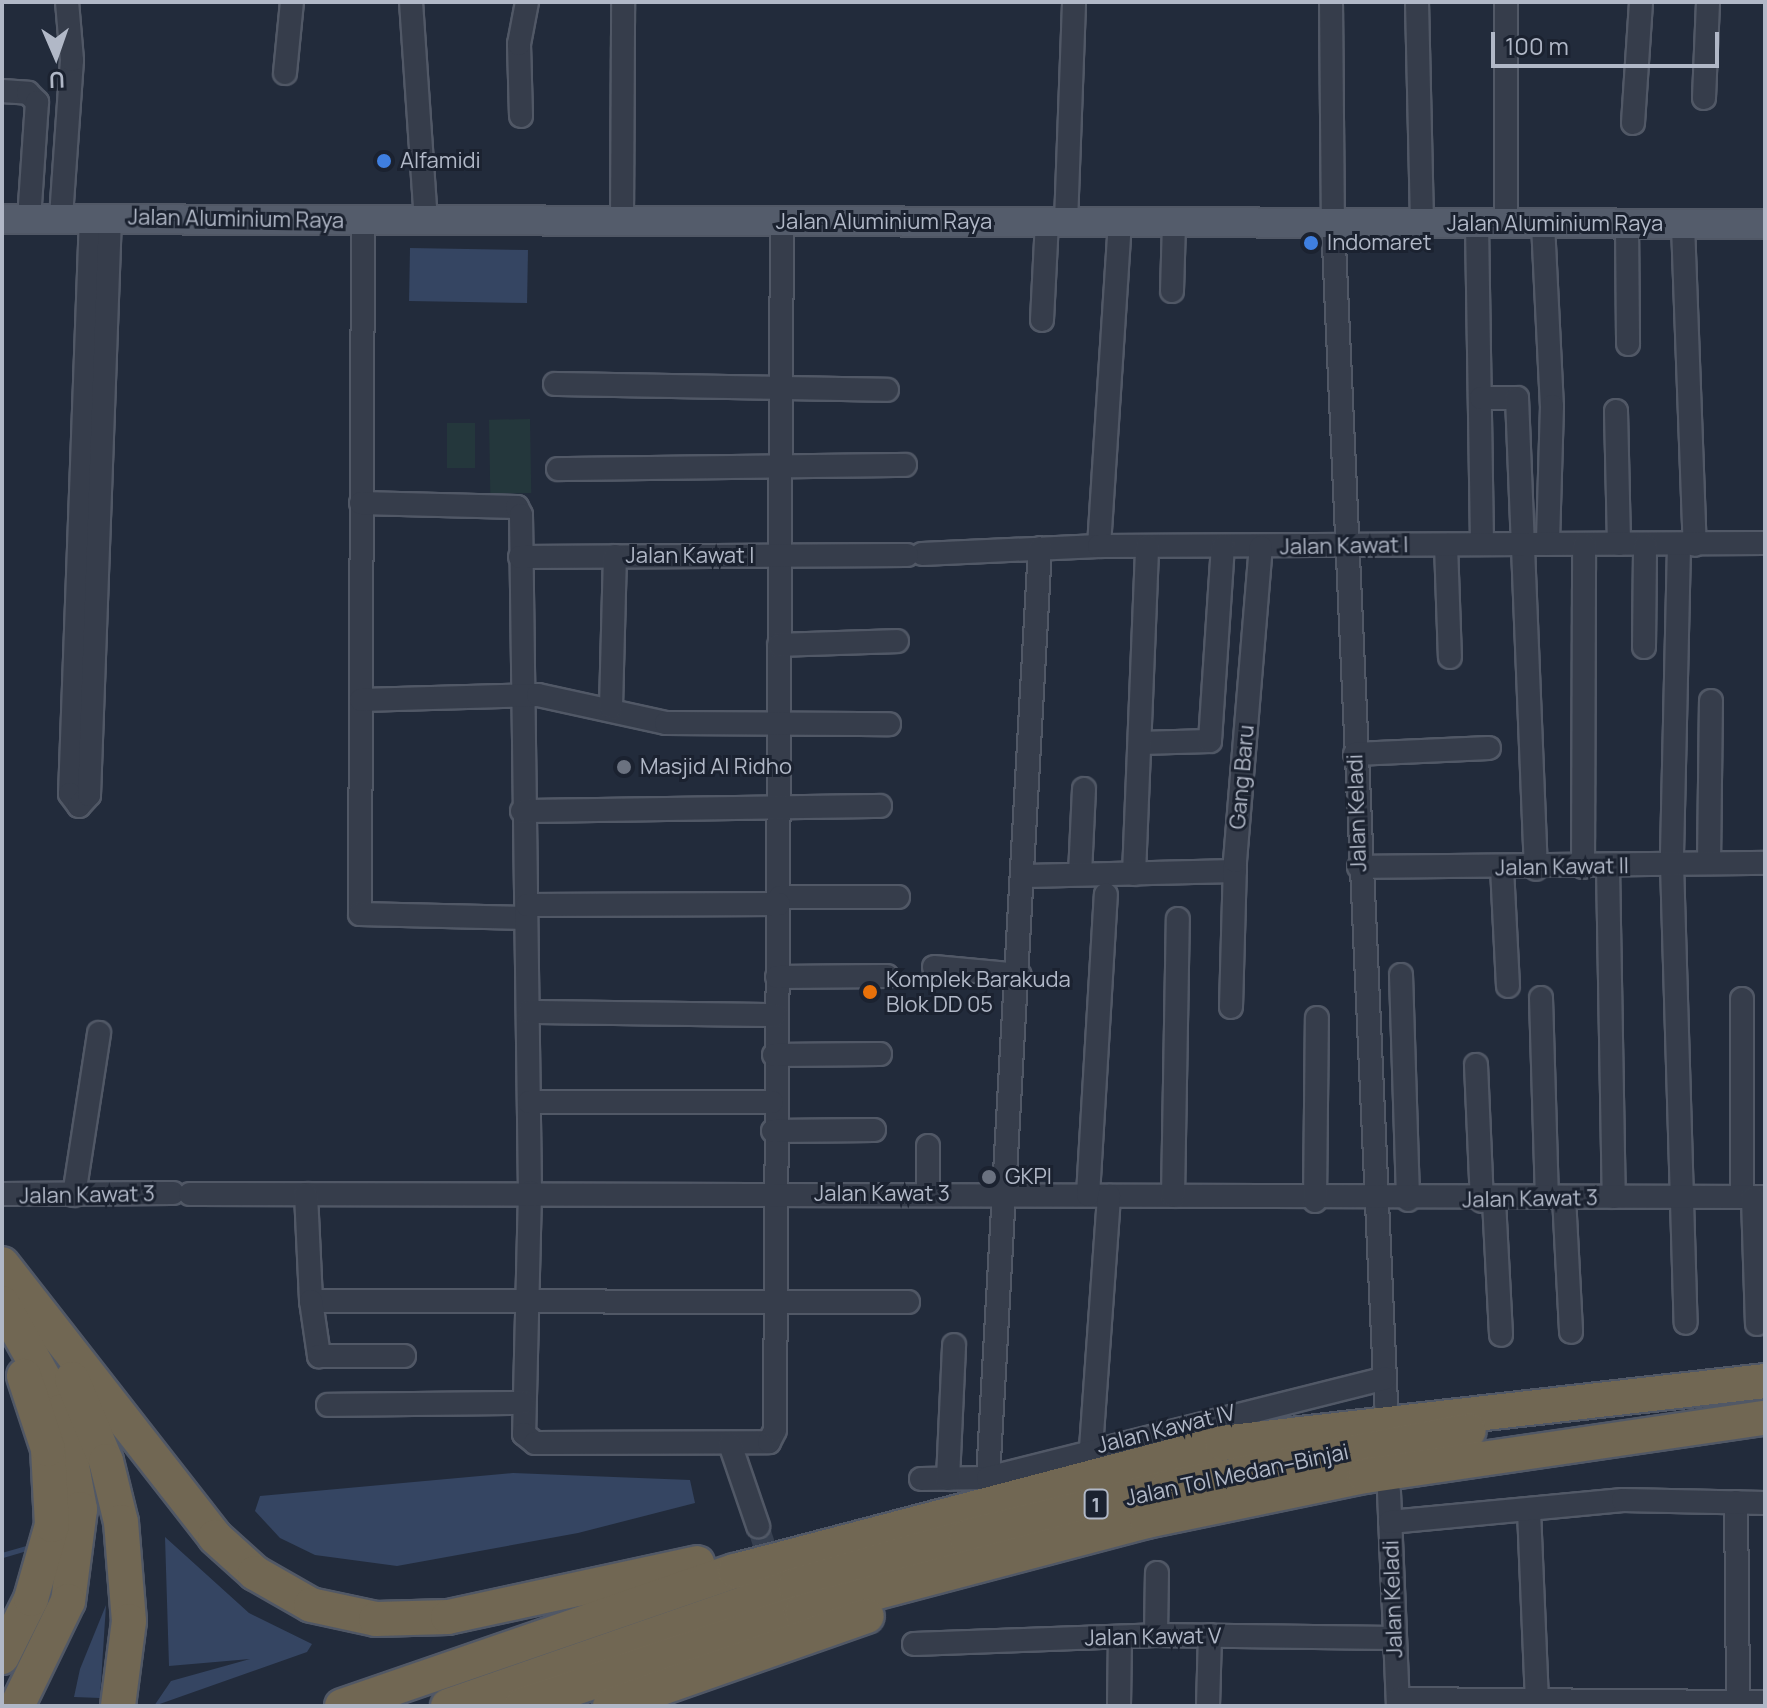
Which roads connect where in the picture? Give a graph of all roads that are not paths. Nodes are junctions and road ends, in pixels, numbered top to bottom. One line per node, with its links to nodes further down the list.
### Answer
1 (67, 2): 17 (street)
2 (292, 2): 12 (street)
3 (411, 2): 21 (street)
4 (527, 2): 15 (street)
5 (623, 2): 22 (street)
6 (1074, 2): 24 (street)
7 (1331, 2): 27 (street, Jalan Keladi)
8 (1417, 2): 28 (street)
9 (1506, 2): 33 (street)
10 (1641, 2): 16 (street)
11 (1708, 2): 14 (street)
12 (285, 73)
13 (2, 91): 19 (street)
14 (1704, 98)
15 (521, 116)
16 (1633, 123)
17 (61, 217): 18 (main road, Jalan Aluminium Raya); 19 (main road, Jalan Aluminium Raya)
18 (101, 217): 20 (main road, Jalan Aluminium Raya); 65 (street)
19 (16, 219)
20 (370, 220): 21 (main road, Jalan Aluminium Raya); 46 (street)
21 (426, 220): 22 (main road, Jalan Aluminium Raya)
22 (622, 221): 23 (main road, Jalan Aluminium Raya)
23 (782, 222): 24 (main road, Jalan Aluminium Raya); 39 (street)
24 (1056, 222): 25 (main road, Jalan Aluminium Raya); 36 (street)
25 (1120, 222): 26 (main road, Jalan Aluminium Raya); 55 (street)
26 (1174, 222): 27 (main road, Jalan Aluminium Raya); 35 (street)
27 (1333, 222): 28 (main road, Jalan Aluminium Raya); 61 (street, Jalan Keladi)
28 (1422, 223): 29 (main road, Jalan Aluminium Raya)
29 (1477, 224): 33 (main road, Jalan Aluminium Raya); 41 (street)
30 (1543, 224): 31 (main road, Jalan Aluminium Raya); 33 (main road, Jalan Aluminium Raya); 49 (street)
31 (1627, 224): 34 (main road, Jalan Aluminium Raya); 37 (street)
32 (1765, 224): 34 (main road, Jalan Aluminium Raya)
33 (1506, 225)
34 (1683, 225): 58 (street)
35 (1172, 291)
36 (1042, 320)
37 (1628, 344)
38 (555, 384): 39 (street)
39 (778, 387): 40 (street); 45 (street)
40 (887, 390)
41 (1481, 398): 48 (street); 52 (street)
42 (1616, 411): 50 (street)
43 (905, 465): 45 (street)
44 (558, 469): 45 (street)
45 (776, 472): 62 (street)
46 (368, 503): 64 (street); 71 (street)
47 (1765, 543): 58 (street, Jalan Kawat I)
48 (1482, 544): 51 (street, Jalan Kawat I); 52 (street, Jalan Kawat I)
49 (1548, 544): 52 (street, Jalan Kawat I); 53 (street, Jalan Kawat I)
50 (1619, 544): 53 (street, Jalan Kawat I); 54 (street, Jalan Kawat I)
51 (1446, 545): 61 (street, Jalan Kawat I); 69 (street)
52 (1519, 545): 90 (street)
53 (1584, 545): 88 (street)
54 (1645, 545): 58 (street, Jalan Kawat I); 68 (street)
55 (1099, 546): 56 (street, Jalan Kawat I); 60 (street, Jalan Kawat I)
56 (1147, 546): 57 (street, Jalan Kawat I); 76 (street)
57 (1223, 546): 59 (street, Jalan Kawat I); 76 (street)
58 (1687, 546): 85 (street)
59 (1261, 547): 61 (street, Jalan Kawat I); 91 (street, Gang Baru)
60 (1040, 548): 62 (street, Jalan Kawat I); 94 (street)
61 (1347, 548): 78 (street, Jalan Keladi)
62 (779, 555): 63 (street, Jalan Kawat I); 67 (street)
63 (615, 556): 64 (street, Jalan Kawat I); 73 (street)
64 (520, 557): 70 (street)
65 (87, 598): 65 (street)
66 (897, 641): 67 (street)
67 (779, 645): 74 (street)
68 (1644, 647)
69 (1450, 657)
70 (522, 695): 71 (street); 73 (street); 81 (street)
71 (367, 699): 98 (street)
72 (1711, 701): 83 (street)
73 (611, 707): 74 (street)
74 (777, 724): 75 (street); 82 (street)
75 (889, 724)
76 (1140, 743): 93 (street)
77 (1489, 748): 78 (street)
78 (1355, 754): 87 (street, Jalan Keladi)
79 (1084, 789): 92 (street)
80 (880, 806): 82 (street)
81 (522, 811): 82 (street); 98 (street)
82 (778, 811): 97 (street)
83 (1709, 863): 84 (street, Jalan Kawat II); 85 (street, Jalan Kawat II)
84 (1765, 863)
85 (1672, 864): 86 (street, Jalan Kawat II); 136 (street)
86 (1608, 866): 88 (street, Jalan Kawat II); 135 (street)
87 (1359, 867): 89 (street, Jalan Kawat II); 114 (street, Jalan Keladi)
88 (1583, 867): 90 (street, Jalan Kawat II)
89 (1502, 868): 90 (street, Jalan Kawat II); 105 (street)
90 (1536, 869)
91 (1235, 871): 93 (street); 108 (street, Gang Baru)
92 (1080, 874): 93 (street); 94 (street)
93 (1134, 874)
94 (1027, 876): 101 (street)
95 (1106, 895): 132 (street)
96 (898, 897): 97 (street)
97 (780, 900): 98 (street); 104 (street)
98 (527, 912): 109 (street)
99 (1178, 919): 133 (street)
100 (934, 967): 101 (street)
101 (1020, 975): 131 (street)
102 (1401, 975): 113 (street)
103 (887, 976): 104 (street)
104 (777, 977): 110 (street)
105 (1508, 986)
106 (1541, 998): 134 (street)
107 (1742, 999): 137 (street)
108 (1231, 1007)
109 (529, 1012): 110 (street); 118 (street)
110 (775, 1015): 116 (street)
111 (1317, 1018): 139 (street)
112 (99, 1033): 129 (street)
113 (1402, 1041): 114 (street); 121 (street)
114 (1367, 1042): 120 (street, Jalan Keladi)
115 (880, 1054): 116 (street)
116 (774, 1055): 119 (street)
117 (1476, 1065): 141 (street)
118 (529, 1102): 119 (street); 125 (street)
119 (772, 1102): 123 (street)
120 (1371, 1123): 121 (street); 140 (street, Jalan Keladi)
121 (1405, 1123): 138 (street)
122 (874, 1130): 123 (street)
123 (773, 1131): 130 (street)
124 (928, 1146): 128 (street)
125 (530, 1192): 127 (street, Jalan Kawat 3); 130 (street, Jalan Kawat 3); 147 (street)
126 (2, 1194): 129 (street, Jalan Kawat 3)
127 (306, 1194): 129 (street, Jalan Kawat 3); 143 (street)
128 (928, 1194): 130 (street, Jalan Kawat 3); 131 (street, Jalan Kawat 3)
129 (74, 1195)
130 (775, 1195): 146 (street)
131 (1008, 1195): 132 (street, Jalan Kawat 3); 168 (street)
132 (1099, 1195): 133 (street, Jalan Kawat 3); 165 (street)
133 (1173, 1196): 139 (street, Jalan Kawat 3)
134 (1555, 1197): 135 (street, Jalan Kawat 3); 141 (street, Jalan Kawat 3); 151 (street)
135 (1614, 1197): 136 (street, Jalan Kawat 3)
136 (1681, 1197): 137 (street, Jalan Kawat 3); 148 (street)
137 (1753, 1197): 150 (street)
138 (1408, 1200): 140 (street, Jalan Kawat 3); 141 (street, Jalan Kawat 3)
139 (1315, 1201): 140 (street, Jalan Kawat 3)
140 (1375, 1201): 156 (street, Jalan Keladi)
141 (1488, 1201): 152 (street)
142 (2, 1265): 168 (highway); 193 (highway)
143 (311, 1301): 147 (street); 155 (street)
144 (908, 1302): 146 (street)
145 (2, 1303): 176 (highway)
146 (773, 1303): 147 (street); 164 (street)
147 (526, 1306): 159 (street)
148 (1686, 1323)
149 (2, 1324): 163 (highway)
150 (1757, 1324)
151 (1571, 1332)
152 (1501, 1335)
153 (2, 1345): 163 (highway)
154 (954, 1345): 167 (street)
155 (404, 1356)
156 (1385, 1378): 160 (street, Jalan Keladi); 165 (street, Jalan Kawat IV)
157 (1765, 1381): 168 (highway)
158 (1765, 1392): 195 (highway, Jalan Tol Medan–Binjai / 1)
159 (523, 1403): 161 (street); 164 (street)
160 (1386, 1404)
161 (328, 1405)
162 (1765, 1418): 173 (highway, Jalan Tol Medan–Binjai / 1)
163 (43, 1432): 176 (highway)
164 (730, 1444): 175 (street)
165 (1091, 1448): 168 (street, Jalan Kawat IV)
166 (921, 1479): 167 (street, Jalan Kawat IV)
167 (948, 1479): 168 (street, Jalan Kawat IV)
168 (997, 1488): 194 (highway)
169 (1389, 1492): 174 (street, Jalan Keladi)
170 (1736, 1502): 171 (street); 172 (street); 185 (street)
171 (1765, 1503)
172 (1529, 1511): 174 (street); 184 (street)
173 (1147, 1521): 196 (highway, Jalan Tol Medan–Binjai / 1); 197 (highway)
174 (1390, 1522): 181 (street, Jalan Keladi)
175 (758, 1526)
176 (64, 1531): 183 (highway); 192 (highway)
177 (1157, 1573): 178 (street)
178 (1156, 1635): 179 (street, Jalan Kawat V); 180 (street, Jalan Kawat V)
179 (1210, 1635): 181 (street, Jalan Kawat V); 199 (street)
180 (1120, 1637): 182 (street, Jalan Kawat V); 198 (street)
181 (1393, 1638): 187 (street, Jalan Keladi)
182 (914, 1644)
183 (2, 1657)
184 (1537, 1702): 188 (street); 189 (street)
185 (1738, 1702): 186 (street); 191 (street)
186 (1765, 1702)
187 (1398, 1703): 188 (street)
188 (1488, 1703)
189 (1564, 1704): 190 (street)
190 (1612, 1704): 191 (street)
191 (1680, 1704)
192 (17, 1706)
193 (118, 1706)
194 (342, 1706)
195 (448, 1706)
196 (521, 1706)
197 (610, 1706)
198 (1119, 1706)
199 (1208, 1706)

